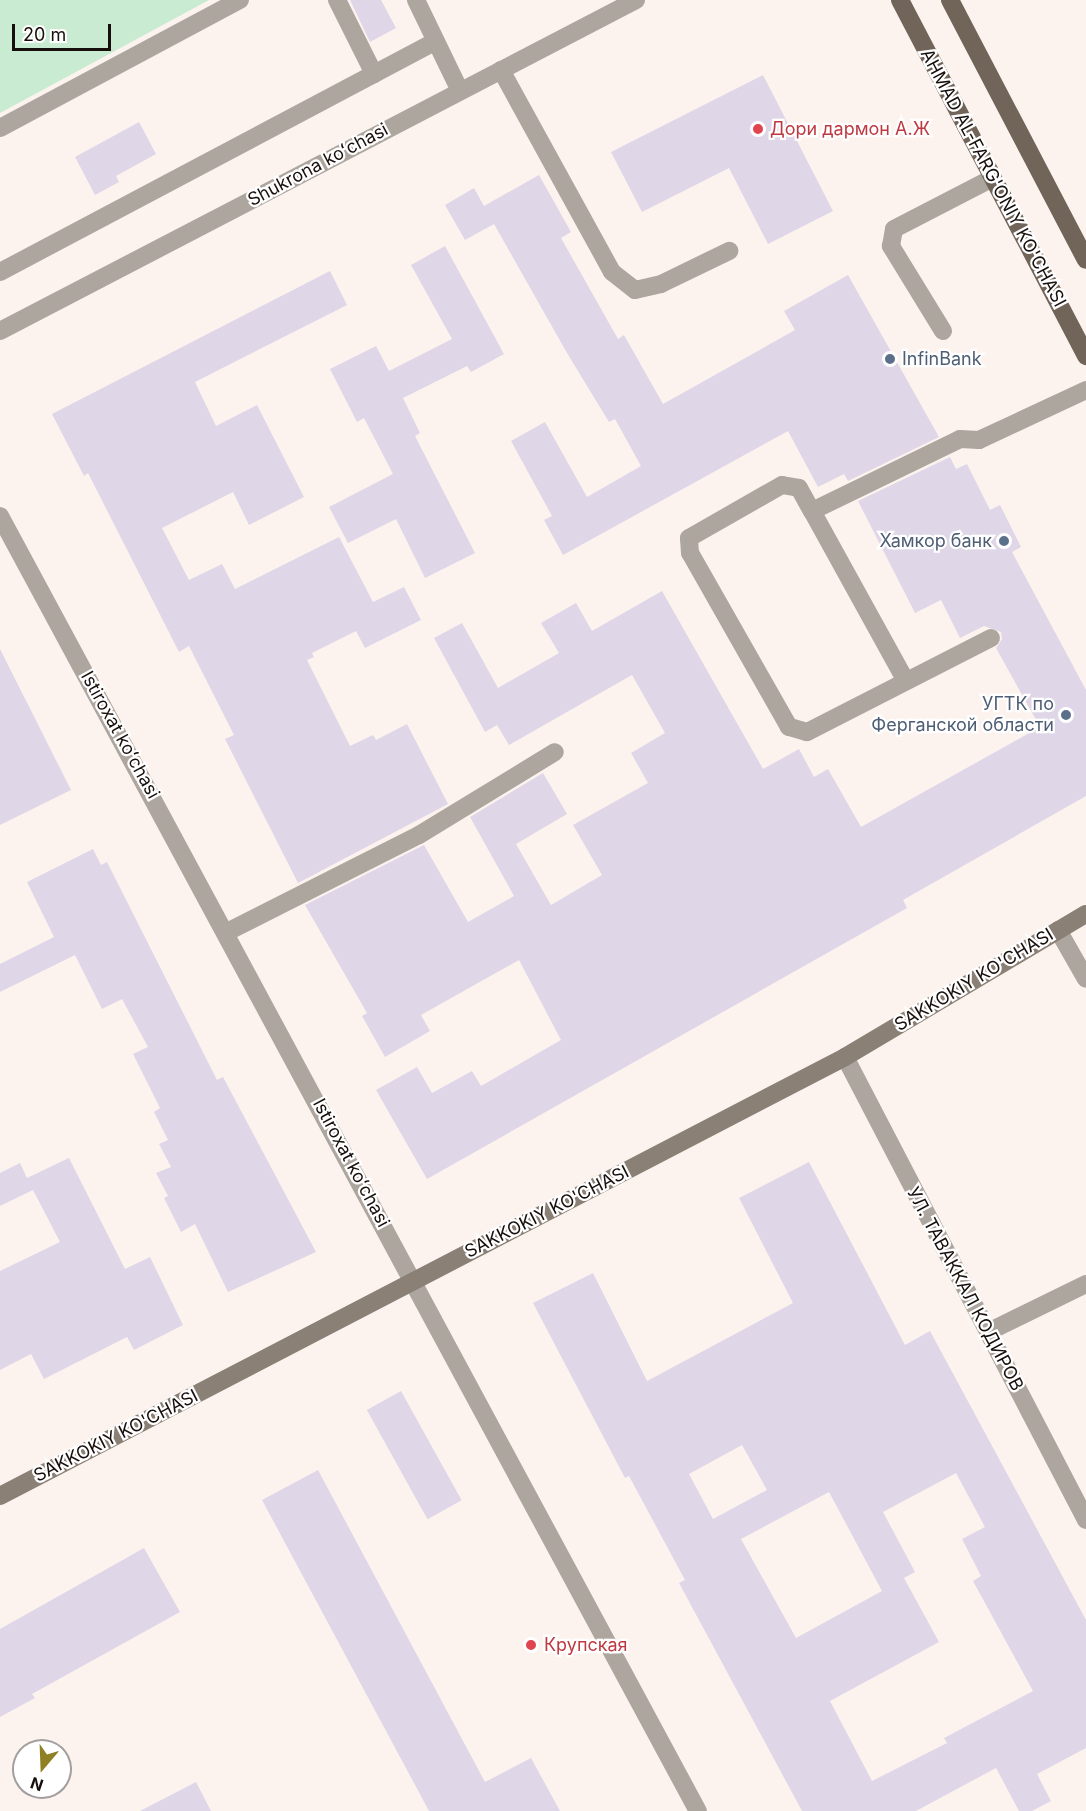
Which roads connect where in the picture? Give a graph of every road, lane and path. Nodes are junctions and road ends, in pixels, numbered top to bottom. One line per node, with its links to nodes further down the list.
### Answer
1 (240, 0): 11 (street)
2 (337, 0): 9 (street)
3 (416, 0): 7 (street)
4 (636, 0): 8 (street, Shukrona koʻchasi)
5 (900, 0): 12 (main road, AHMAD AL-FARG'ONIY KO'CHASI)
6 (950, 0): 14 (main road)
7 (436, 41): 9 (street); 10 (street)
8 (501, 70): 10 (street, Shukrona koʻchasi); 13 (street)
9 (374, 74): 15 (street)
10 (460, 91): 16 (street, Shukrona koʻchasi)
11 (0, 129)
12 (993, 178): 17 (street); 18 (main road, AHMAD AL-FARG'ONIY KO'CHASI)
13 (729, 251)
14 (1086, 260)
15 (0, 272)
16 (0, 331)
17 (943, 331)
18 (1086, 356)
19 (1086, 390): 20 (street)
20 (812, 511): 23 (street); 23 (street)
21 (0, 516): 27 (street, Istiroxat koʻchasi)
22 (991, 638): 23 (street)
23 (906, 681)
24 (555, 752): 27 (street)
25 (1086, 914): 26 (street, SAKKOKIY KO'CHASI)
26 (1058, 930): 28 (street); 29 (street, SAKKOKIY KO'CHASI)
27 (227, 932): 30 (street, Istiroxat koʻchasi)
28 (1086, 979)
29 (845, 1057): 30 (street, SAKKOKIY KO'CHASI); 32 (street, УЛ. ТАВАККАЛ КОДИРОВ)
30 (414, 1281): 33 (street, SAKKOKIY KO'CHASI); 35 (street, Istiroxat koʻchasi)
31 (1086, 1284): 32 (street)
32 (988, 1332): 34 (street, УЛ. ТАВАККАЛ КОДИРОВ)
33 (1, 1494)
34 (1086, 1520)
35 (698, 1811)

